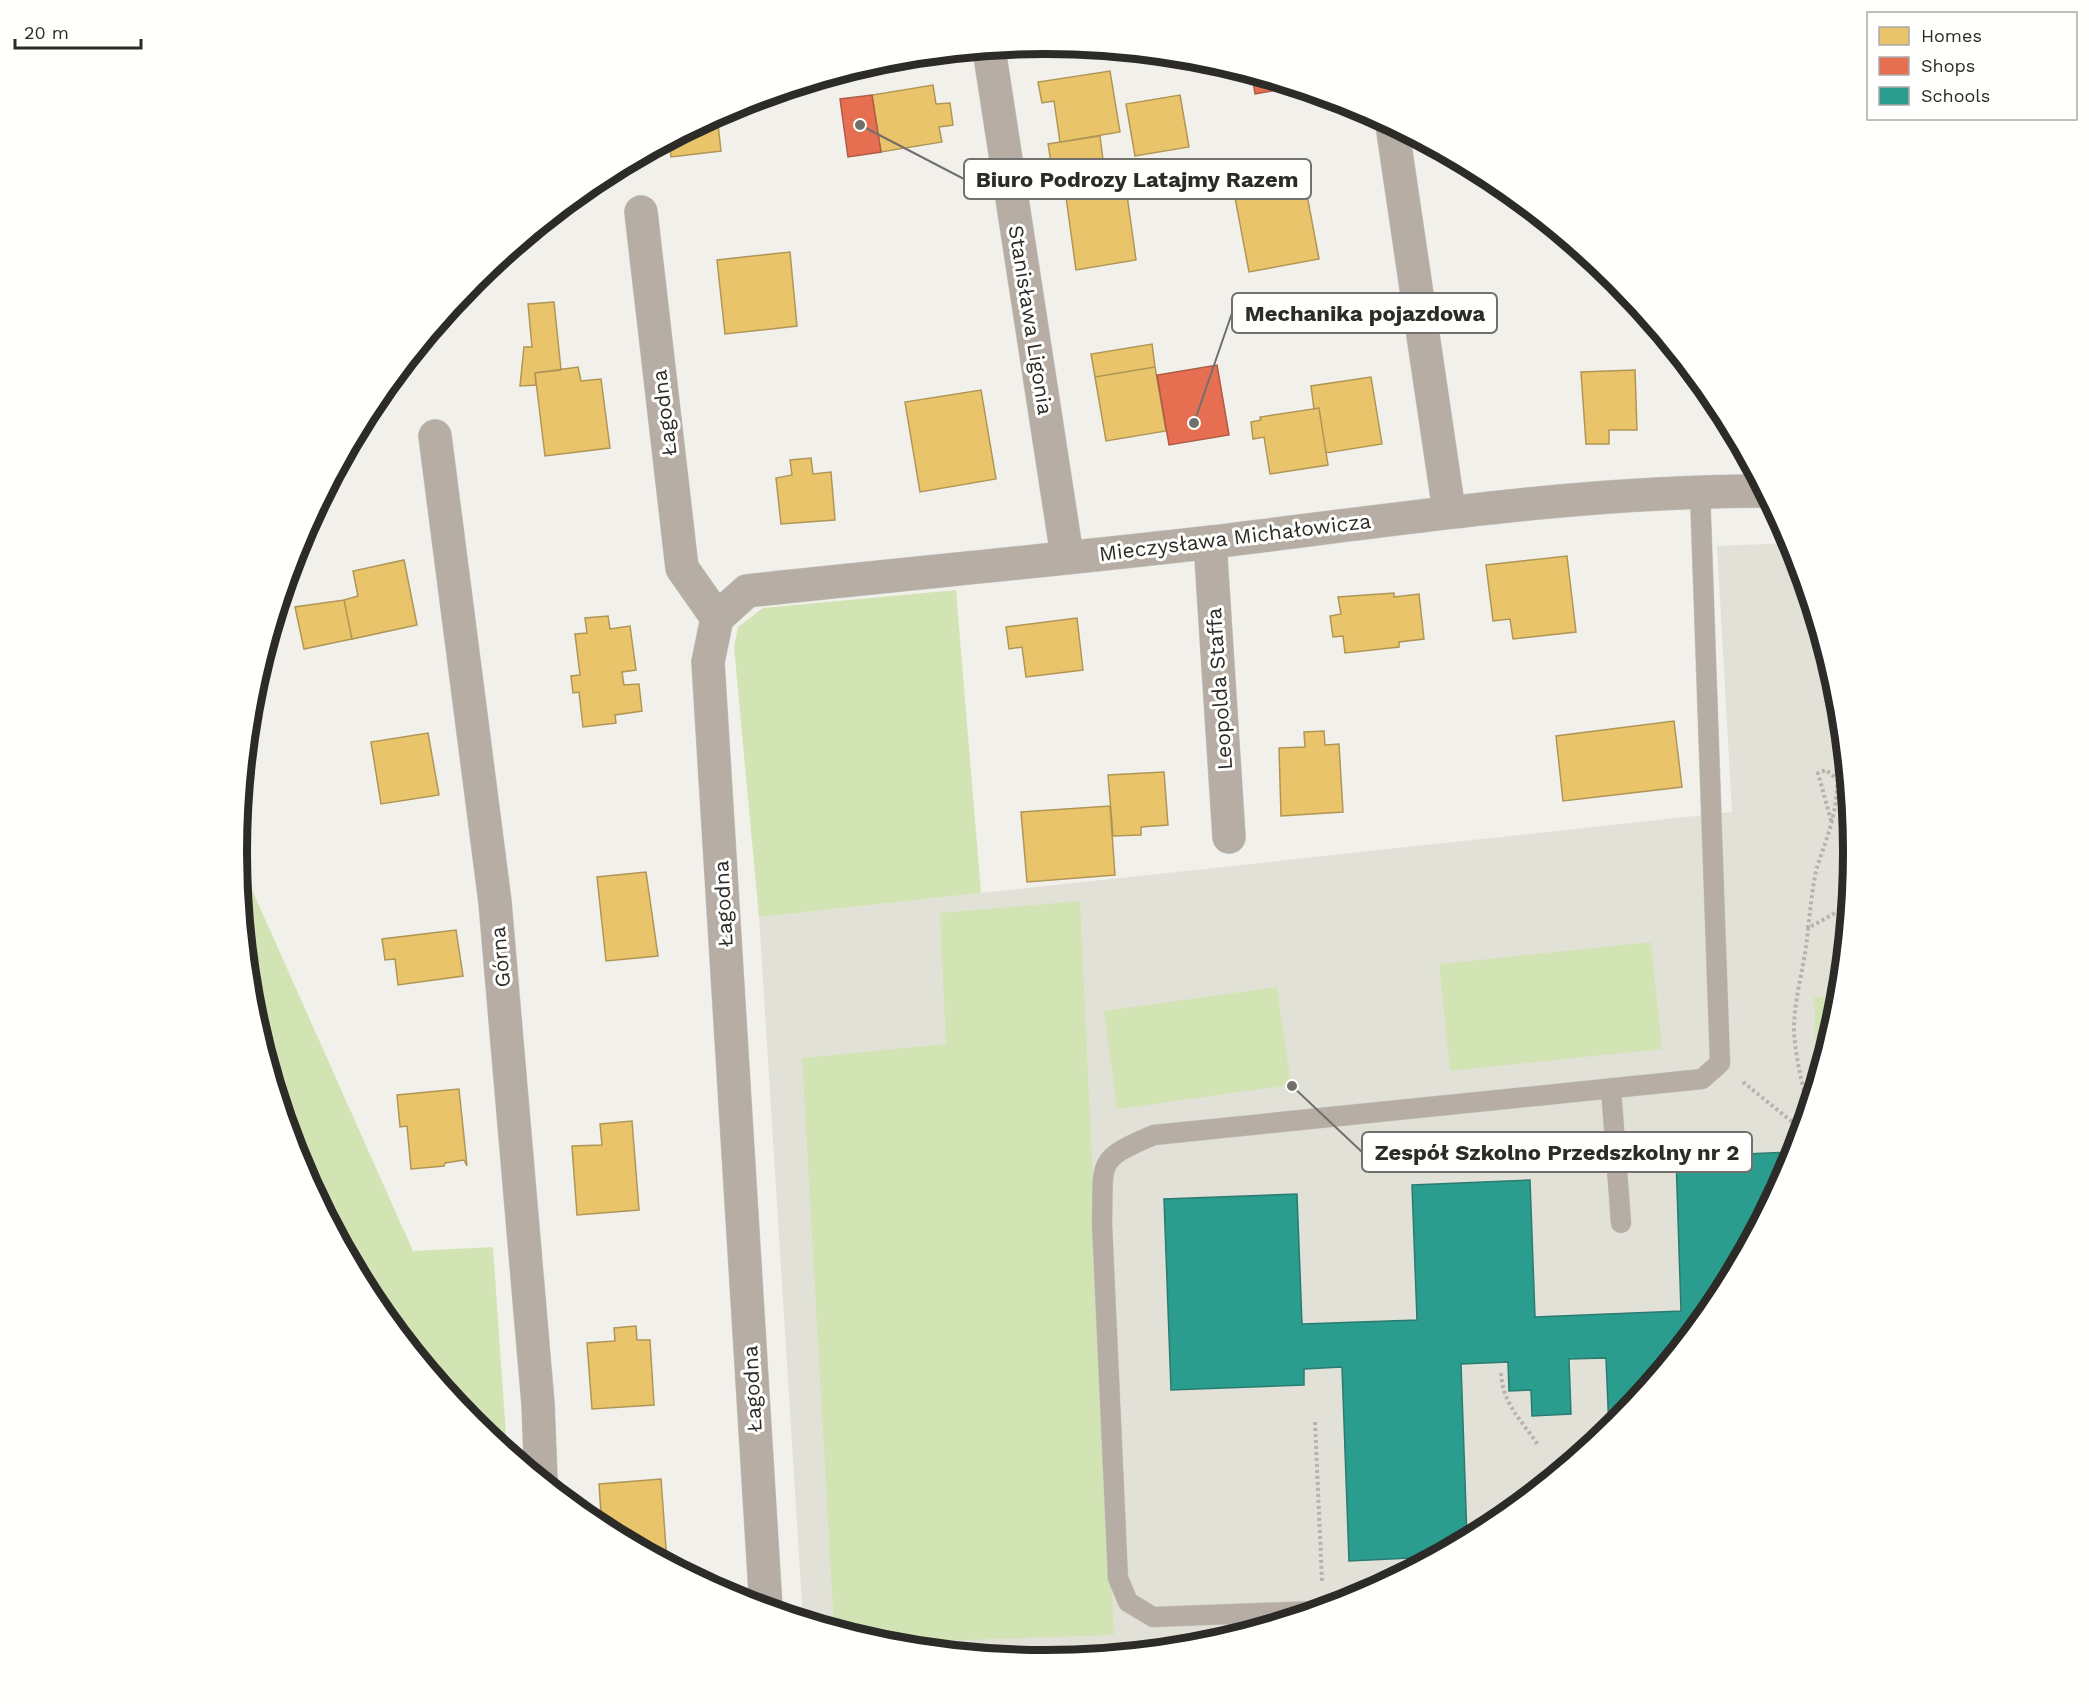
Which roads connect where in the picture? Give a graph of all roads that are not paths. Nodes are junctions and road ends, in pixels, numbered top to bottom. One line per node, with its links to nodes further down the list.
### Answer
1 (990, 56): 9 (street, Stanisława Ligonia)
2 (1393, 134): 7 (street)
3 (641, 212): 10 (street, Łagodna)
4 (435, 436): 14 (street, Górna)
5 (1700, 491): 6 (street, Mieczysława Michałowicza); 7 (street, Mieczysława Michałowicza); 12 (lane)
6 (1756, 491)
7 (1449, 511): 8 (street, Mieczysława Michałowicza)
8 (1210, 542): 9 (street, Mieczysława Michałowicza); 11 (street, Leopolda Staffa)
9 (1066, 556): 10 (street, Mieczysława Michałowicza)
10 (717, 618): 15 (street, Łagodna)
11 (1228, 837)
12 (1611, 1088): 13 (lane); 16 (lane)
13 (1621, 1223)
14 (541, 1470)
15 (765, 1599)
16 (1288, 1612)

